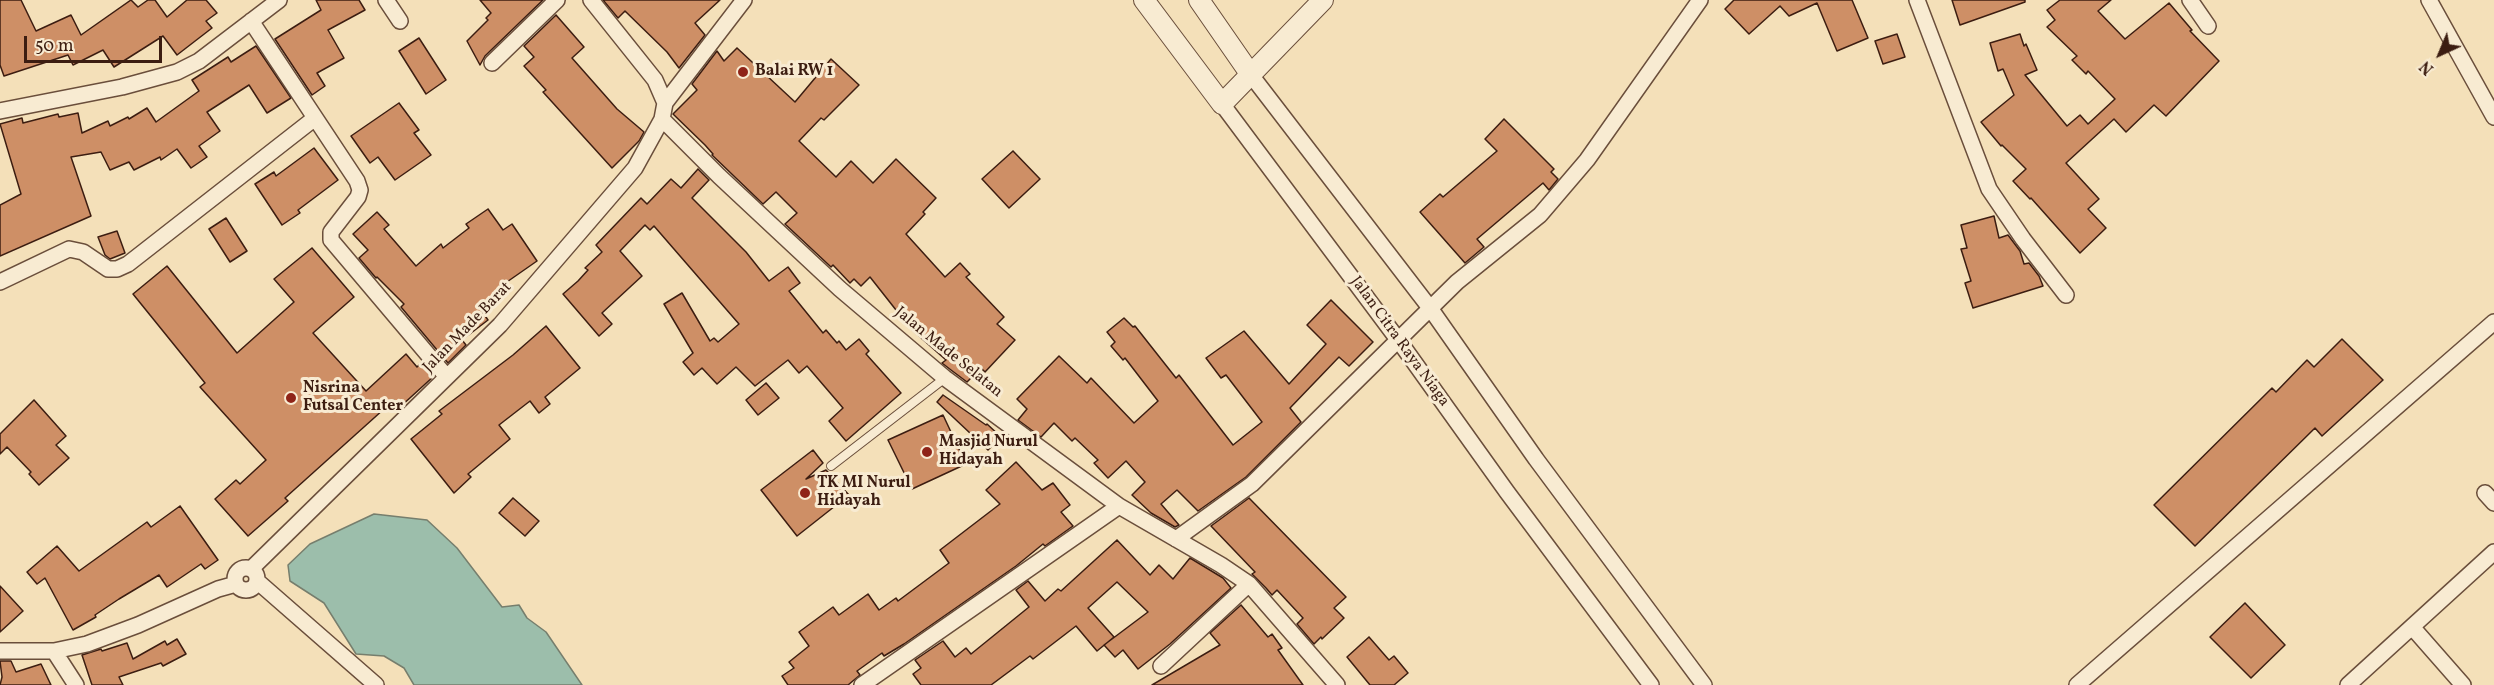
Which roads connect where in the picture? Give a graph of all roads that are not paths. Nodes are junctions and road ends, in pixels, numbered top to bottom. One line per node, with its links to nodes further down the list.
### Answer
1 (279, 0): 13 (street)
2 (386, 0): 14 (street)
3 (557, 0): 16 (street)
4 (591, 0): 20 (street, Jalan Made Selatan)
5 (744, 0): 20 (street, Jalan Made Barat)
6 (1144, 0): 18 (street, Jalan Citra Raya Niaga)
7 (1199, 0): 17 (street)
8 (1323, 0): 17 (street)
9 (1701, 0): 25 (street)
10 (1917, 0): 24 (street)
11 (2190, 0): 15 (street)
12 (2429, 0): 22 (street)
13 (251, 21): 19 (street); 21 (street)
14 (400, 21)
15 (2208, 26)
16 (492, 63)
17 (1251, 75): 18 (street); 25 (street)
18 (1222, 104): 27 (street, Jalan Citra Raya Niaga)
19 (0, 111)
20 (664, 111): 28 (street, Jalan Made Barat); 29 (street, Jalan Made Selatan)
21 (315, 117): 23 (street); 28 (street)
22 (2494, 117)
23 (0, 282)
24 (2066, 294)
25 (1430, 308): 27 (street); 45 (street)
26 (2494, 322): 46 (street)
27 (1400, 341): 32 (street); 44 (street, Jalan Citra Raya Niaga)
28 (446, 376): 34 (street, Jalan Made Barat)
29 (945, 378): 30 (lane); 31 (street, Jalan Made Selatan)
30 (831, 466)
31 (1119, 506): 32 (street, Jalan Made Selatan); 43 (street)
32 (1176, 539): 35 (street, Jalan Made Selatan)
33 (2494, 552): 36 (street)
34 (254, 575): 38 (street, Jalan Made Barat); 42 (street)
35 (1249, 584): 39 (street); 40 (street, Jalan Made Selatan)
36 (2413, 628): 47 (street); 48 (street)
37 (0, 651): 38 (street)
38 (54, 651): 41 (street)
39 (1161, 666)
40 (1334, 684)
41 (76, 685)
42 (376, 685)
43 (862, 685)
44 (1651, 685)
45 (1704, 685)
46 (2077, 685)
47 (2348, 685)
48 (2463, 685)

